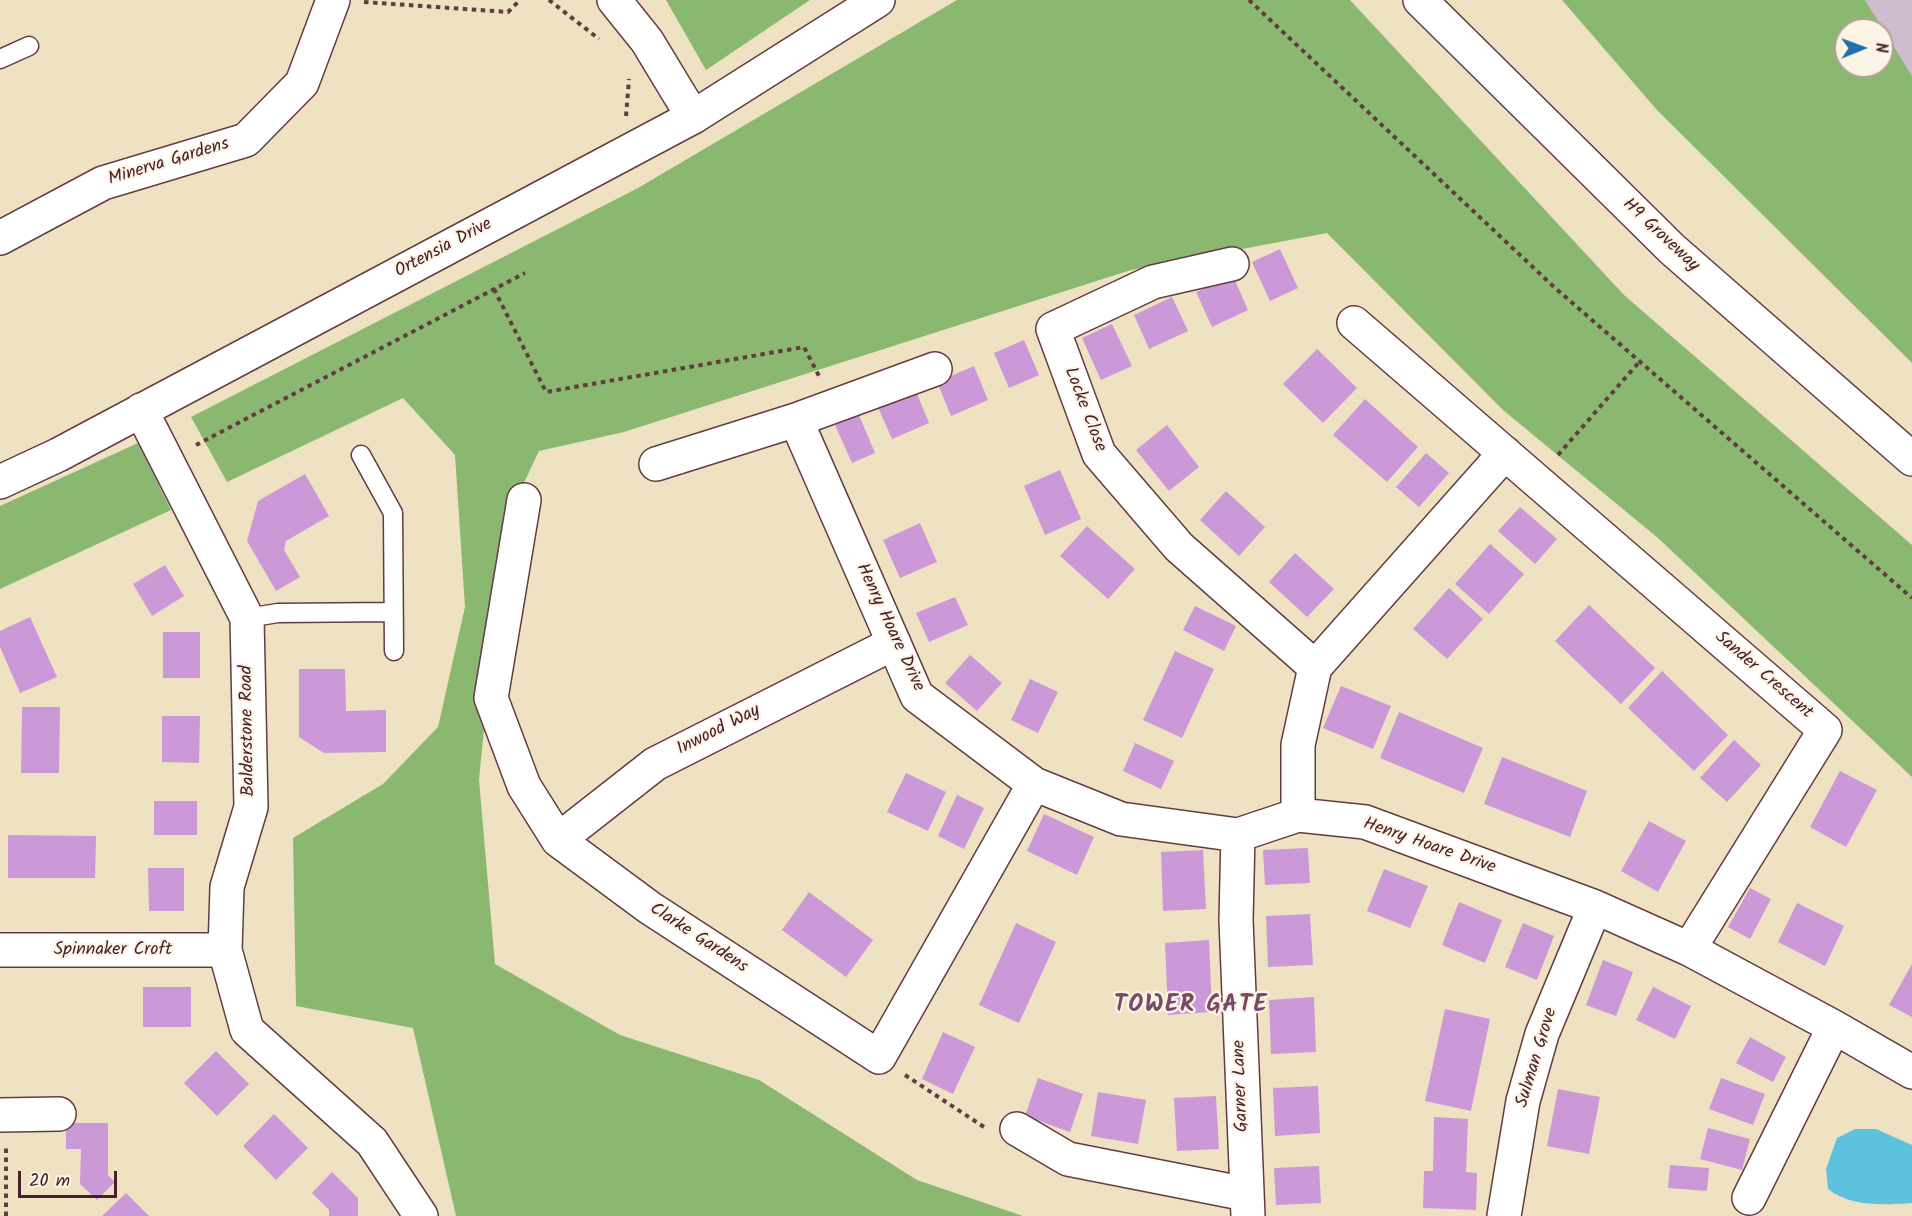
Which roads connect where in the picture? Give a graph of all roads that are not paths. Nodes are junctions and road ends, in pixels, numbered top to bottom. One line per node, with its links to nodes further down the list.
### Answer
1 (333, 0): 8 (street, Minerva Gardens)
2 (614, 0): 7 (street)
3 (878, 0): 7 (street, Ortensia Drive)
4 (1420, 0): 16 (street, H9 Groveway)
5 (29, 46): 6 (lane)
6 (0, 59)
7 (693, 117): 12 (street, Ortensia Drive)
8 (2, 231)
9 (1232, 264): 24 (street, Locke Close)
10 (1354, 323): 14 (street, Sander Crescent)
11 (935, 369): 13 (street)
12 (141, 410): 18 (street, Ortensia Drive); 21 (street, Balderstone Road)
13 (796, 420): 17 (street); 22 (street, Henry Hoare Drive)
14 (1505, 453): 24 (street); 30 (street, Sander Crescent)
15 (361, 455): 20 (lane)
16 (1912, 459)
17 (656, 464)
18 (0, 482)
19 (524, 500): 28 (street, Clarke Gardens)
20 (393, 612): 21 (lane); 23 (lane)
21 (247, 618): 32 (street, Balderstone Road)
22 (894, 643): 25 (street, Henry Hoare Drive); 28 (street, Inwood Way)
23 (394, 651)
24 (1315, 667): 26 (street)
25 (1034, 784): 27 (street, Henry Hoare Drive); 28 (street, Clarke Gardens)
26 (1298, 815): 27 (street, Henry Hoare Drive); 29 (street, Henry Hoare Drive)
27 (1238, 835): 39 (street, Garner Lane)
28 (558, 840)
29 (1595, 907): 30 (street, Henry Hoare Drive); 41 (street, Sulman Grove)
30 (1689, 949): 33 (street, Henry Hoare Drive)
31 (0, 950): 32 (street, Spinnaker Croft)
32 (225, 950): 40 (street, Balderstone Road)
33 (1834, 1027): 34 (street, Henry Hoare Drive); 38 (street)
34 (1912, 1072)
35 (59, 1114): 36 (street)
36 (3, 1115)
37 (1017, 1129): 39 (street, Garner Lane)
38 (1749, 1198)
39 (1247, 1205)
40 (421, 1216)
41 (1504, 1216)

